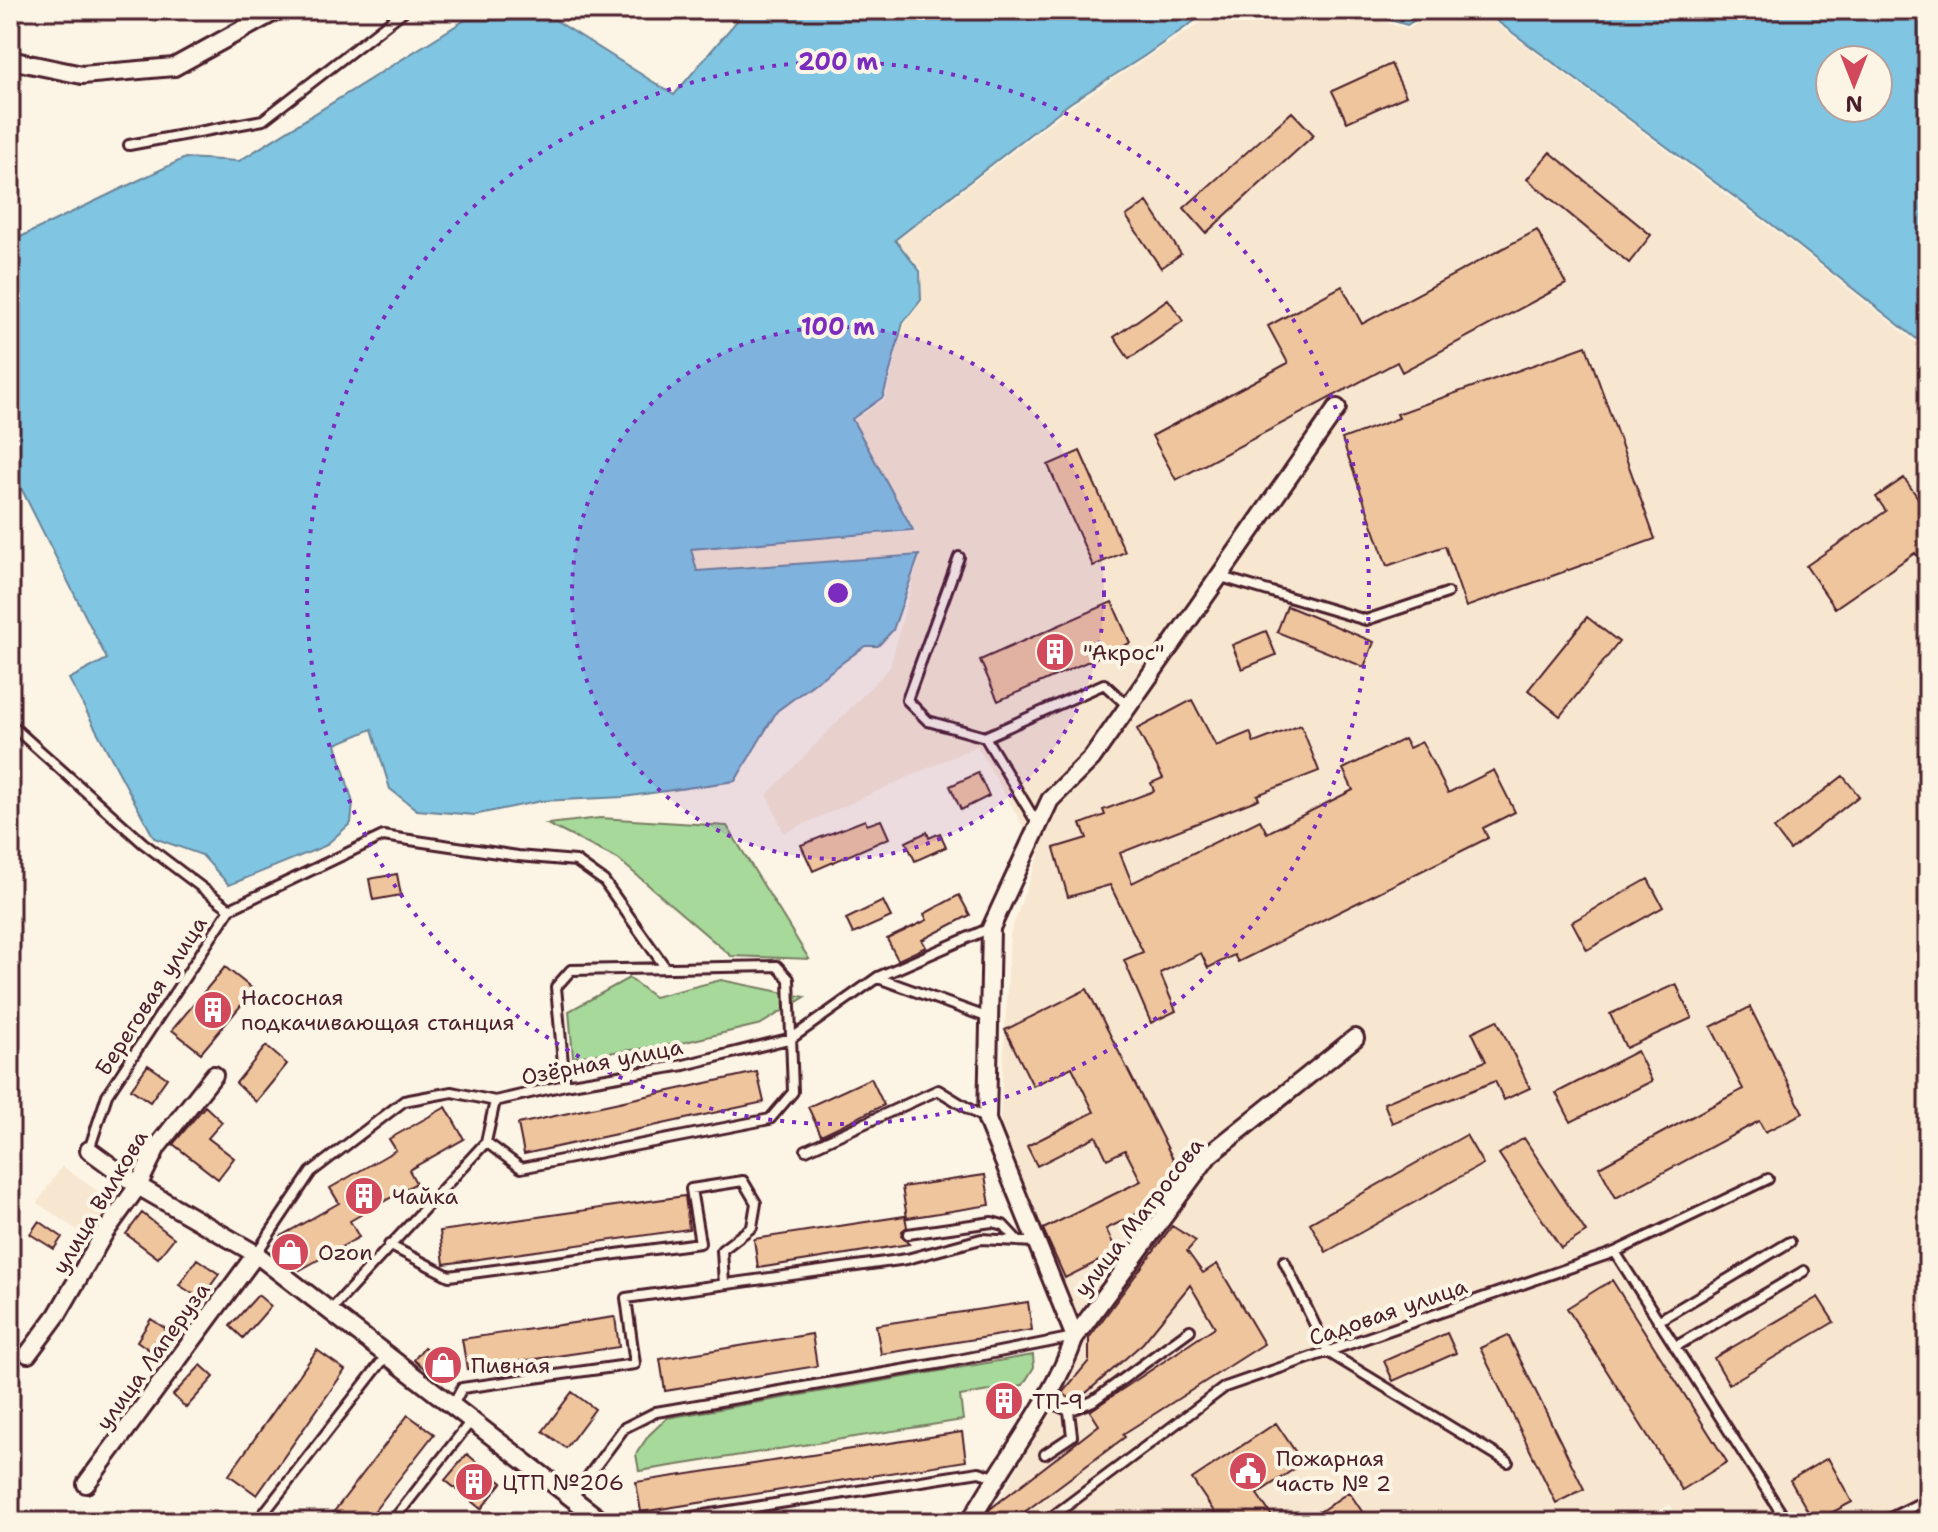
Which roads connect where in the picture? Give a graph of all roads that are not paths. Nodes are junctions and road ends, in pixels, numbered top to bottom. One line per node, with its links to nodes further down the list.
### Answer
1 (278, 10): 3 (street)
2 (405, 10): 4 (lane)
3 (10, 60)
4 (129, 145)
5 (1337, 408): 7 (street)
6 (959, 557): 11 (lane)
7 (1221, 577): 8 (lane); 9 (street)
8 (1447, 593)
9 (1128, 706): 11 (lane); 12 (street)
10 (10, 724): 13 (lane)
11 (985, 737): 12 (lane)
12 (1038, 826): 14 (street)
13 (230, 909): 15 (lane); 25 (lane, Береговая улица)
14 (991, 928): 16 (lane, Озёрная улица); 17 (street)
15 (665, 967): 18 (lane); 21 (lane)
16 (878, 977): 17 (lane); 18 (lane, Озёрная улица)
17 (989, 1018): 23 (street)
18 (792, 1038): 21 (lane, Озёрная улица); 24 (lane)
19 (1355, 1038): 41 (street, улица Матросова)
20 (214, 1075): 28 (street, улица Вилкова)
21 (565, 1085): 22 (lane, Озёрная улица)
22 (495, 1101): 24 (lane); 34 (lane, Озёрная улица)
23 (987, 1120): 26 (lane); 30 (street)
24 (486, 1142): 32 (lane)
25 (89, 1150): 28 (street)
26 (806, 1150)
27 (1768, 1179): 33 (lane, Садовая улица)
28 (138, 1186): 34 (street); 44 (street, улица Вилкова)
29 (908, 1234): 30 (lane)
30 (1026, 1242): 37 (lane); 41 (street)
31 (1790, 1242): 39 (lane)
32 (389, 1245): 37 (lane); 38 (lane)
33 (1615, 1252): 39 (lane); 43 (lane, Садовая улица)
34 (256, 1254): 38 (street); 53 (street, улица Лаперуза)
35 (1284, 1261): 43 (lane)
36 (1804, 1271): 42 (lane)
37 (724, 1284): 47 (lane)
38 (330, 1311): 45 (street)
39 (1658, 1321): 42 (lane)
40 (1190, 1330): 48 (lane)
41 (1075, 1337): 46 (street, улица Матросова); 54 (lane)
42 (1675, 1347): 62 (lane)
43 (1328, 1352): 51 (lane); 61 (lane, Садовая улица)
44 (28, 1354)
45 (387, 1355): 47 (street); 56 (lane)
46 (1044, 1400): 48 (lane); 52 (street, улица Матросова)
47 (452, 1406): 49 (street)
48 (1069, 1411): 50 (lane)
49 (471, 1420): 54 (street); 57 (lane)
50 (1045, 1454)
51 (1508, 1462)
52 (995, 1477): 59 (lane); 60 (street, улица Матросова)
53 (86, 1484)
54 (572, 1498): 58 (street)
55 (1928, 1499): 63 (lane)
56 (257, 1522)
57 (392, 1522)
58 (603, 1522)
59 (659, 1522)
60 (970, 1522)
61 (1045, 1522)
62 (1787, 1522)
63 (1882, 1522)

